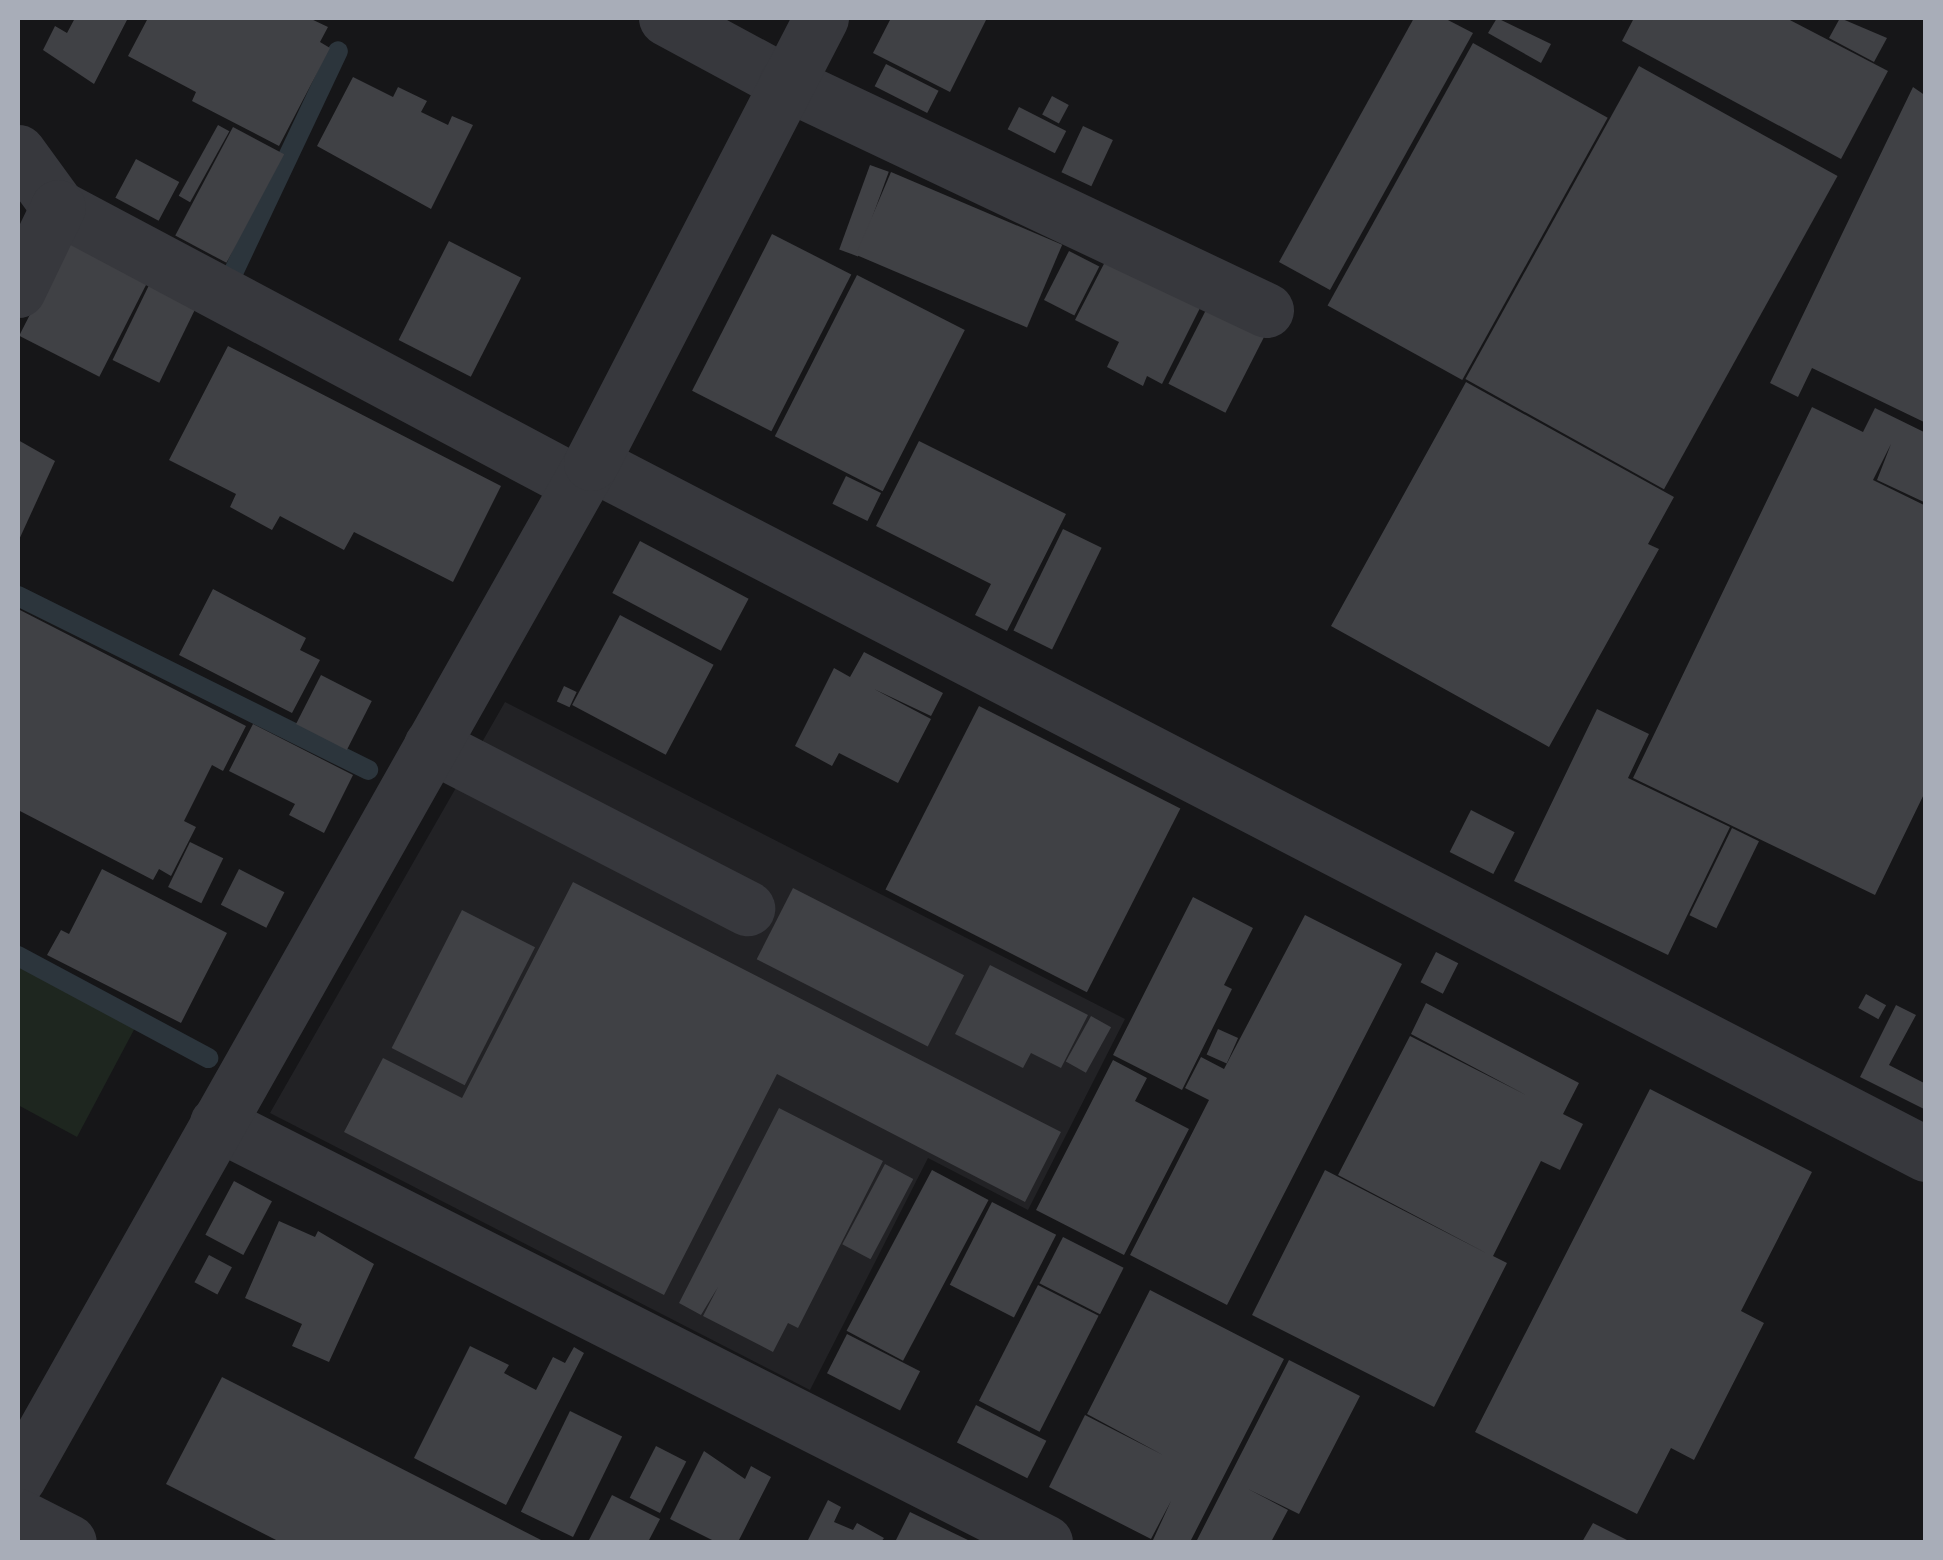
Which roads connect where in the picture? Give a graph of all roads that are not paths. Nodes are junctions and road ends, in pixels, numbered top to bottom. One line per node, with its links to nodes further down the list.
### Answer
1 (666, 18): 3 (street)
2 (820, 18): 3 (street)
3 (786, 83): 7 (street); 8 (street)
4 (18, 152): 5 (street)
5 (58, 207): 6 (street); 8 (street)
6 (18, 290)
7 (1266, 310)
8 (584, 474): 9 (street); 12 (street)
9 (431, 745): 10 (street); 11 (street)
10 (747, 908)
11 (218, 1123): 13 (street); 16 (street)
12 (1926, 1154)
13 (18, 1478)
14 (18, 1516): 15 (street)
15 (69, 1542)
16 (1044, 1542)

